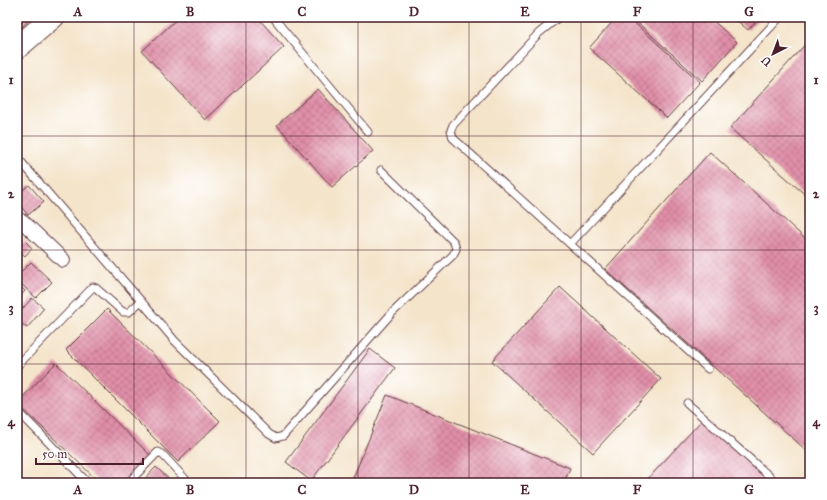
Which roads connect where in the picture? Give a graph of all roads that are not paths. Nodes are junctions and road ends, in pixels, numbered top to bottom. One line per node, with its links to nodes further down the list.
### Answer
1 (53, 17): 5 (main road)
2 (273, 17): 6 (lane)
3 (559, 17): 10 (lane)
4 (780, 17): 10 (lane)
5 (17, 48)
6 (368, 132)
7 (17, 157): 12 (lane)
8 (381, 170): 12 (lane)
9 (17, 220): 11 (street)
10 (570, 244): 14 (lane)
11 (63, 260)
12 (141, 301): 13 (lane)
13 (17, 366)
14 (708, 369)
15 (688, 403): 20 (lane)
16 (17, 410): 17 (lane)
17 (88, 483)
18 (128, 483): 19 (lane)
19 (189, 483)
20 (778, 483)

